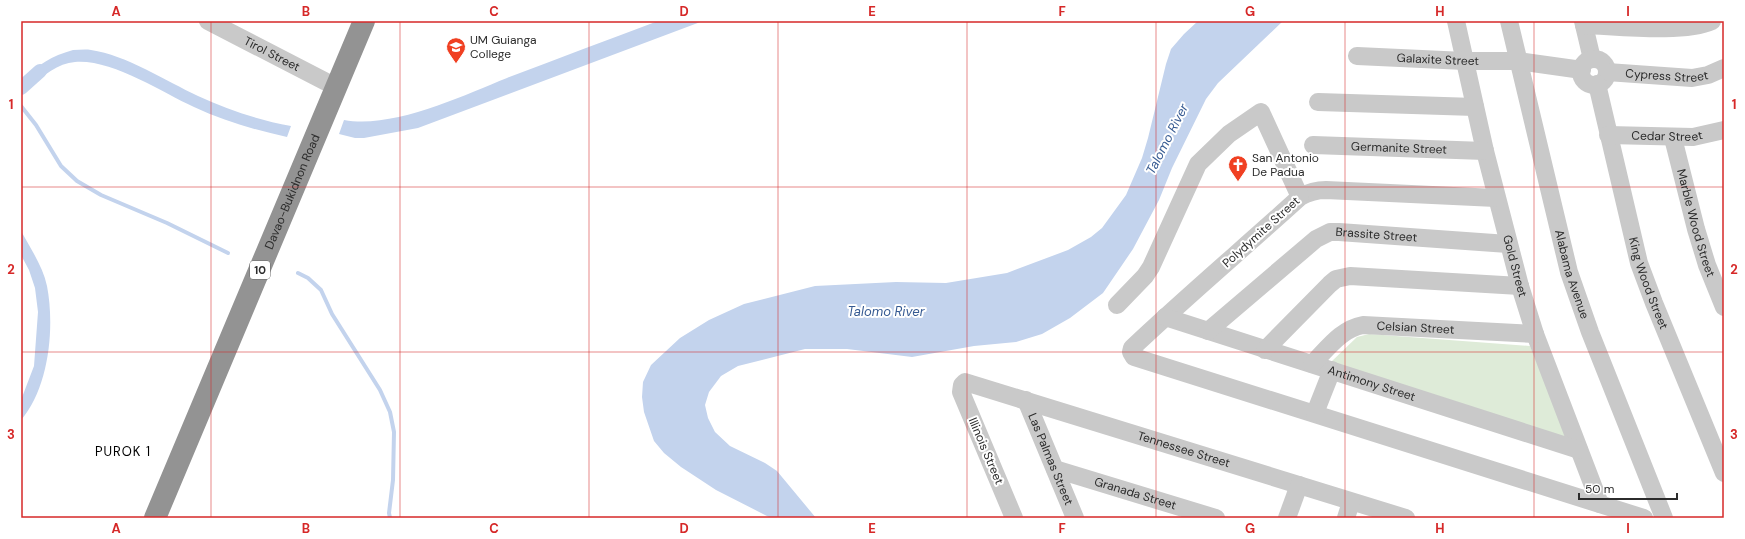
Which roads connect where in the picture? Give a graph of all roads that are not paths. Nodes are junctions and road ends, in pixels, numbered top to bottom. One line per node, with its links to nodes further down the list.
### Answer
1 (208, 21): 14 (street, Tirol Street)
2 (364, 21): 14 (highway, Davao-Bukidnon Road / 10)
3 (1456, 21): 9 (street, Gold Street)
4 (1509, 21): 10 (street, Alabama Avenue)
5 (1712, 21): 7 (street)
6 (1583, 23): 7 (street); 11 (street)
7 (1633, 24)
8 (1357, 56): 9 (street, Galaxite Street)
9 (1465, 61): 10 (street, Galaxite Street); 16 (street, Gold Street)
10 (1518, 61): 11 (street); 50 (street, Alabama Avenue)
11 (1587, 64): 13 (street)
12 (1724, 68): 13 (street, Cypress Street)
13 (1602, 78): 18 (street, King Wood Street)
14 (336, 87): 43 (highway, Davao-Bukidnon Road / 10)
15 (1318, 102): 16 (street)
16 (1475, 106): 21 (street, Gold Street)
17 (1724, 130): 19 (street, Cedar Street)
18 (1608, 135): 19 (street, Cedar Street); 39 (street, King Wood Street)
19 (1673, 138): 27 (street, Marble Wood Street)
20 (1313, 145): 21 (street, Germanite Street)
21 (1484, 151): 23 (street, Gold Street)
22 (1300, 197): 23 (street, Polydymite Street); 26 (street); 28 (street, Polydymite Street)
23 (1496, 198): 24 (street, Gold Street)
24 (1508, 244): 25 (street, Gold Street); 29 (street, Brassite Street)
25 (1520, 286): 30 (street, Gold Street); 31 (street)
26 (1117, 305)
27 (1724, 307)
28 (1165, 317): 29 (street, Antimony Street); 36 (street, Polydymite Street)
29 (1208, 331): 31 (street, Antimony Street)
30 (1534, 334): 32 (street, Celsian Street); 37 (street, Gold Street)
31 (1265, 350): 32 (street, Antimony Street)
32 (1312, 364): 33 (street, Antimony Street)
33 (1332, 370): 36 (street); 37 (street, Antimony Street)
34 (962, 385): 35 (street, Tennessee Street); 44 (street, Illinois Street)
35 (1026, 400): 38 (street, Las Palmas Street); 40 (street, Tennessee Street)
36 (1315, 413): 41 (street)
37 (1579, 450): 41 (street, Gold Street)
38 (1055, 469): 45 (street, Las Palmas Street); 46 (street, Granada Street)
39 (1724, 473)
40 (1299, 485): 42 (street, Tennessee Street); 47 (street)
41 (1600, 504): 49 (street)
42 (1348, 510): 48 (street, Tennessee Street)
43 (155, 518)
44 (1014, 518)
45 (1075, 518)
46 (1216, 518)
47 (1287, 518)
48 (1404, 518)
49 (1644, 518)
50 (1664, 518)

